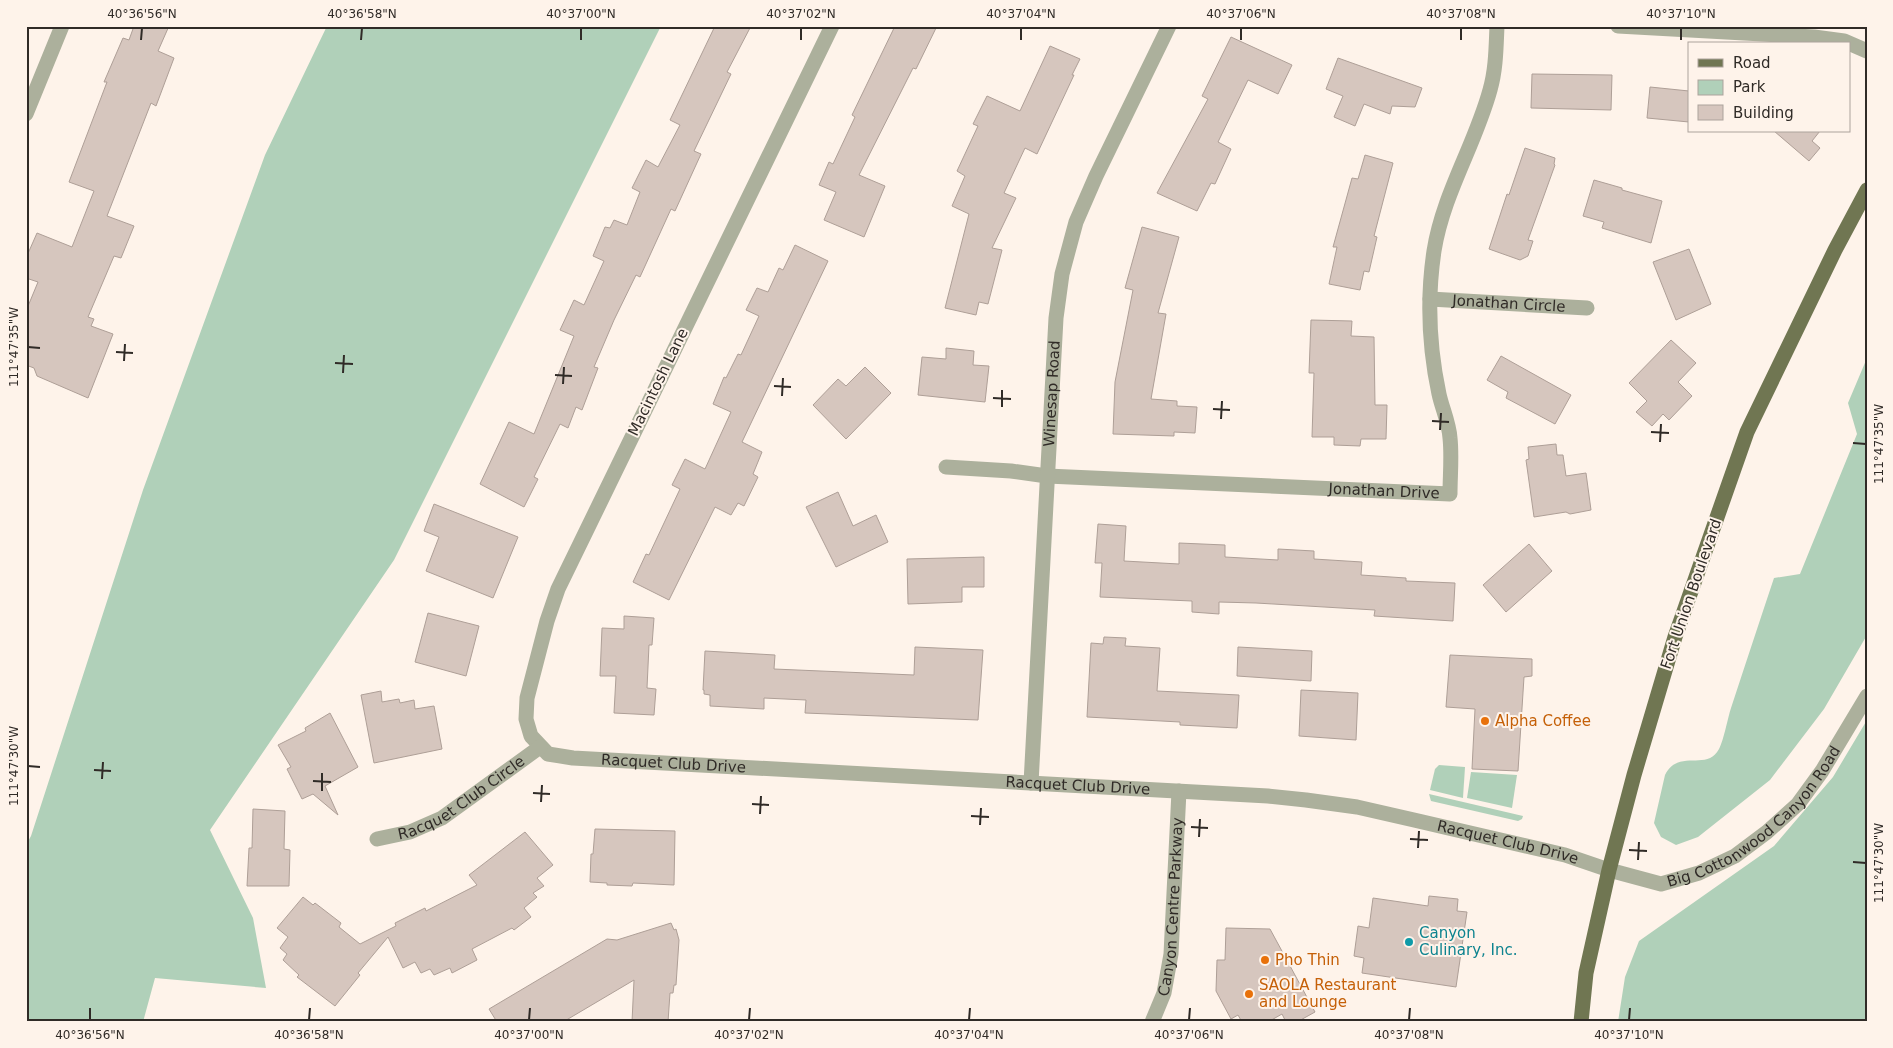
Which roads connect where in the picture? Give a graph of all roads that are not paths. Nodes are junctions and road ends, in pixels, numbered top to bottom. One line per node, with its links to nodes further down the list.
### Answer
1 (62, 26): 9 (street)
2 (832, 26): 16 (street, Macintosh Lane)
3 (1169, 26): 14 (street, Winesap Road)
4 (1498, 26): 11 (street, Jonathan Drive)
5 (1618, 26): 6 (street)
6 (1846, 42)
7 (1850, 44): 8 (street)
8 (1867, 51)
9 (26, 114)
10 (1867, 190): 20 (main road, Fort Union Boulevard)
11 (1430, 299): 12 (street, Jonathan Circle); 14 (street, Jonathan Drive)
12 (1587, 308)
13 (946, 468): 14 (street)
14 (1047, 476): 17 (street, Winesap Road)
15 (1867, 696): 20 (street, Big Cottonwood Canyon Road)
16 (540, 747): 17 (street, Racquet Club Drive); 19 (street, Racquet Club Circle)
17 (1031, 783): 18 (street, Racquet Club Drive)
18 (1180, 791): 20 (street, Racquet Club Drive); 21 (street, Canyon Centre Parkway)
19 (377, 839)
20 (1609, 870): 22 (main road, Fort Union Boulevard)
21 (1152, 1022)
22 (1581, 1022)

